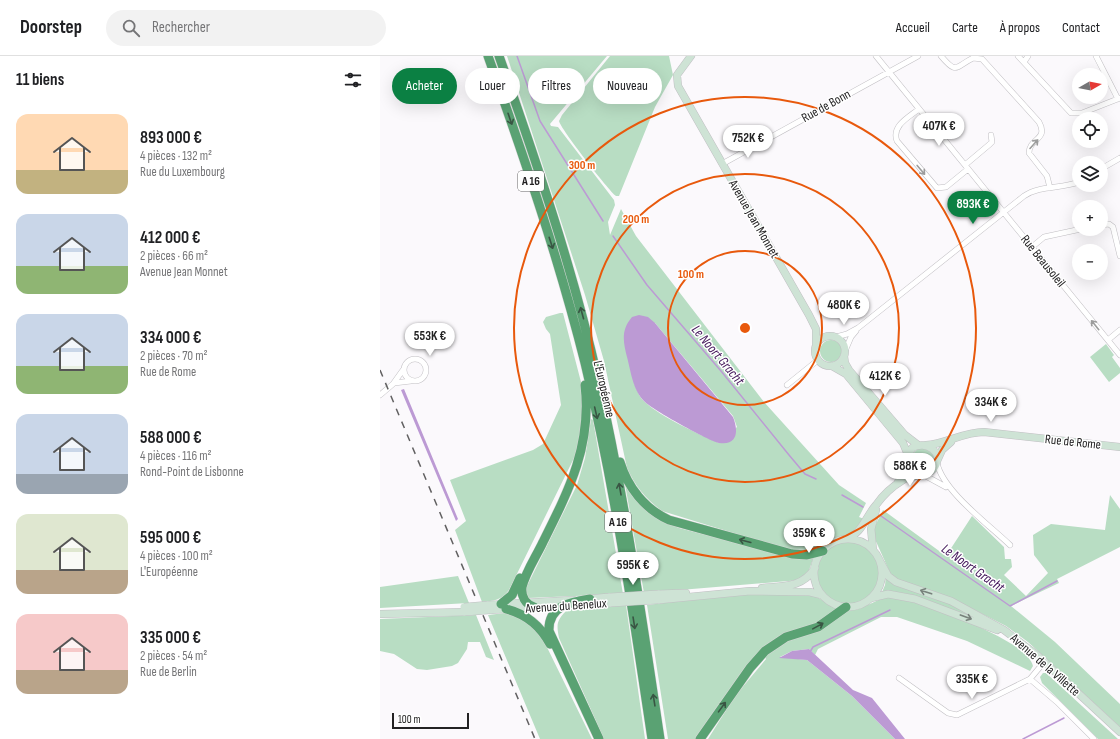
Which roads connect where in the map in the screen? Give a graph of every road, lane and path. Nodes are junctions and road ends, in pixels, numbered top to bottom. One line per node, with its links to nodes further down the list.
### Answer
1 (488, 56): 26 (highway, L'Européenne / A 16, one-way to 26)
2 (499, 56): 33 (highway, L'Européenne / A 16, one-way to 2)
3 (690, 56): 16 (main road, Avenue Jean Monnet)
4 (876, 56): 11 (street, Rue Beausoleil)
5 (918, 56): 11 (street, Rue de Bonn)
6 (941, 56): 20 (street, one-way to 6)
7 (1018, 56): 10 (street)
8 (1028, 56): 10 (street)
9 (1096, 56): 12 (street)
10 (1024, 62): 12 (street)
11 (889, 72): 13 (street, Rue Beausoleil); 16 (street, Rue de Bonn)
12 (1119, 98)
13 (919, 109): 18 (street, Rue Beausoleil); 18 (street, one-way to 18)
14 (991, 135): 18 (street)
15 (1120, 158): 17 (street)
16 (722, 164): 27 (main road, Avenue Jean Monnet)
17 (1108, 166)
18 (966, 167): 21 (street, Rue Beausoleil)
19 (1072, 183): 20 (street)
20 (1050, 188): 21 (street)
21 (1003, 212): 24 (street, Rue Beausoleil); 28 (street)
22 (1108, 224): 25 (street)
23 (1072, 231): 24 (street)
24 (1032, 247): 31 (street, Rue Beausoleil, one-way to 24)
25 (1120, 256)
26 (570, 307): 46 (highway); 75 (highway, L'Européenne / A 16, one-way to 75)
27 (810, 315): 30 (main road, Avenue Jean Monnet); 32 (main road, Avenue Jean Monnet)
28 (858, 328): 30 (street); 34 (street)
29 (1120, 330): 31 (street)
30 (834, 336): 32 (main road); 34 (main road)
31 (1108, 340): 35 (street, Rue Beausoleil)
32 (816, 345): 36 (main road)
33 (591, 351): 55 (highway, one-way to 33); 76 (highway, L'Européenne / A 16, one-way to 33)
34 (845, 354): 37 (main road); 44 (main road)
35 (1120, 355)
36 (818, 360): 37 (main road); 41 (street)
37 (832, 366): 47 (main road)
38 (403, 370): 39 (street); 39 (street); 40 (street)
39 (411, 381): 40 (street)
40 (393, 384): 42 (street)
41 (787, 386)
42 (380, 395)
43 (956, 438): 44 (main road, Rue de Rome); 45 (main road, Rue de Rome); 48 (main road)
44 (922, 445): 47 (main road); 48 (main road)
45 (1120, 447)
46 (581, 455): 64 (highway); 66 (highway)
47 (908, 457): 49 (main road); 50 (main road)
48 (937, 462): 49 (main road); 51 (street)
49 (921, 474): 50 (main road); 51 (street)
50 (895, 486): 52 (main road)
51 (951, 490): 54 (street)
52 (882, 498): 53 (main road); 56 (main road)
53 (846, 540): 55 (main road); 56 (main road)
54 (1010, 545)
55 (823, 551): 58 (main road)
56 (873, 551): 57 (main road)
57 (880, 563): 61 (main road); 69 (main road, Avenue de la Villette, one-way to 57)
58 (815, 568): 59 (main road); 60 (main road, Avenue du Benelux)
59 (823, 596): 60 (main road, Avenue du Benelux); 67 (main road)
60 (658, 597): 63 (main road, Avenue du Benelux, bridge)
61 (872, 598): 67 (main road); 69 (main road, Avenue de la Villette, one-way to 69)
62 (590, 599): 63 (main road, Avenue du Benelux); 64 (main road, Avenue du Benelux); 65 (highway)
63 (610, 600): 65 (main road, Avenue du Benelux)
64 (530, 605): 65 (main road, Avenue du Benelux); 66 (main road, Avenue du Benelux)
65 (562, 606): 74 (highway)
66 (503, 607): 68 (main road, Avenue du Benelux, bridge); 74 (highway)
67 (846, 607): 77 (highway, one-way to 67)
68 (380, 613)
69 (1043, 663): 71 (street); 72 (main road, Avenue de la Villette); 73 (main road, Avenue de la Villette)
70 (899, 678): 71 (street)
71 (1030, 679): 78 (street)
72 (1120, 732)
73 (1120, 736)
74 (598, 739)
75 (652, 739)
76 (660, 739)
77 (700, 739)
78 (1094, 739)

